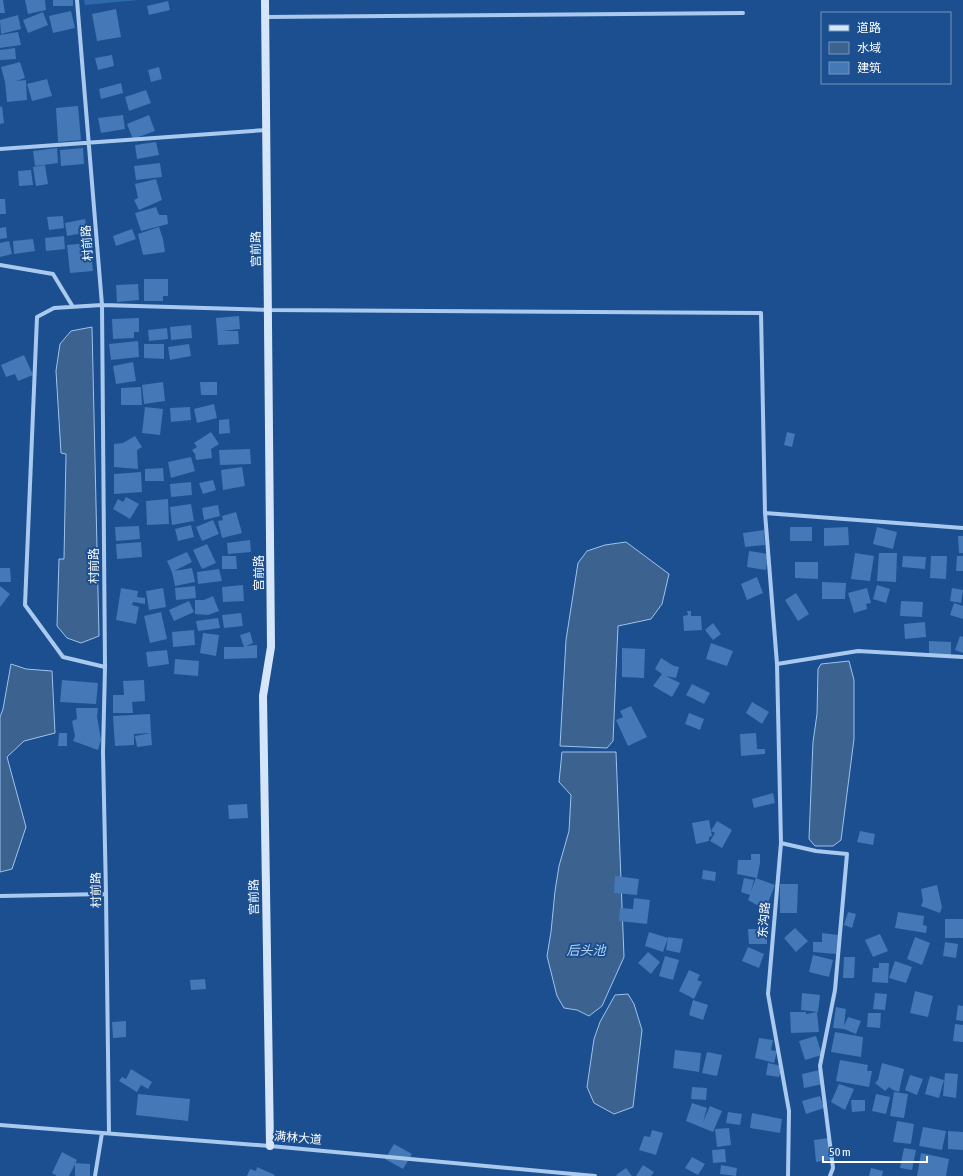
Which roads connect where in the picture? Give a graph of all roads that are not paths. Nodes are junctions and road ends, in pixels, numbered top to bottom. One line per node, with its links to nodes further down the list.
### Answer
1 (77, 0): 6 (street, 村前路)
2 (265, 0): 4 (street, 宫前路)
3 (743, 14): 4 (street)
4 (265, 17): 5 (street, 宫前路)
5 (266, 130): 6 (street); 11 (street, 宫前路)
6 (89, 143): 7 (street); 9 (street, 村前路)
7 (0, 149)
8 (0, 266): 10 (street)
9 (102, 305): 10 (street); 11 (street); 16 (street, 村前路)
10 (73, 307): 16 (street)
11 (269, 310): 12 (street, 东沟路); 23 (street, 宫前路)
12 (765, 513): 13 (street); 15 (street, 东沟路)
13 (963, 528)
14 (963, 657): 15 (street)
15 (777, 664): 17 (street, 东沟路)
16 (105, 667): 18 (street, 村前路)
17 (781, 843): 26 (street, 东沟路); 27 (street)
18 (106, 894): 19 (street); 22 (street, 村前路)
19 (0, 896)
20 (0, 1125): 21 (street, 满林大道)
21 (102, 1133): 22 (street, 满林大道); 24 (street)
22 (108, 1133): 23 (street, 满林大道)
23 (270, 1146): 25 (street, 满林大道)
24 (95, 1176)
25 (595, 1176)
26 (788, 1176)
27 (830, 1176)

